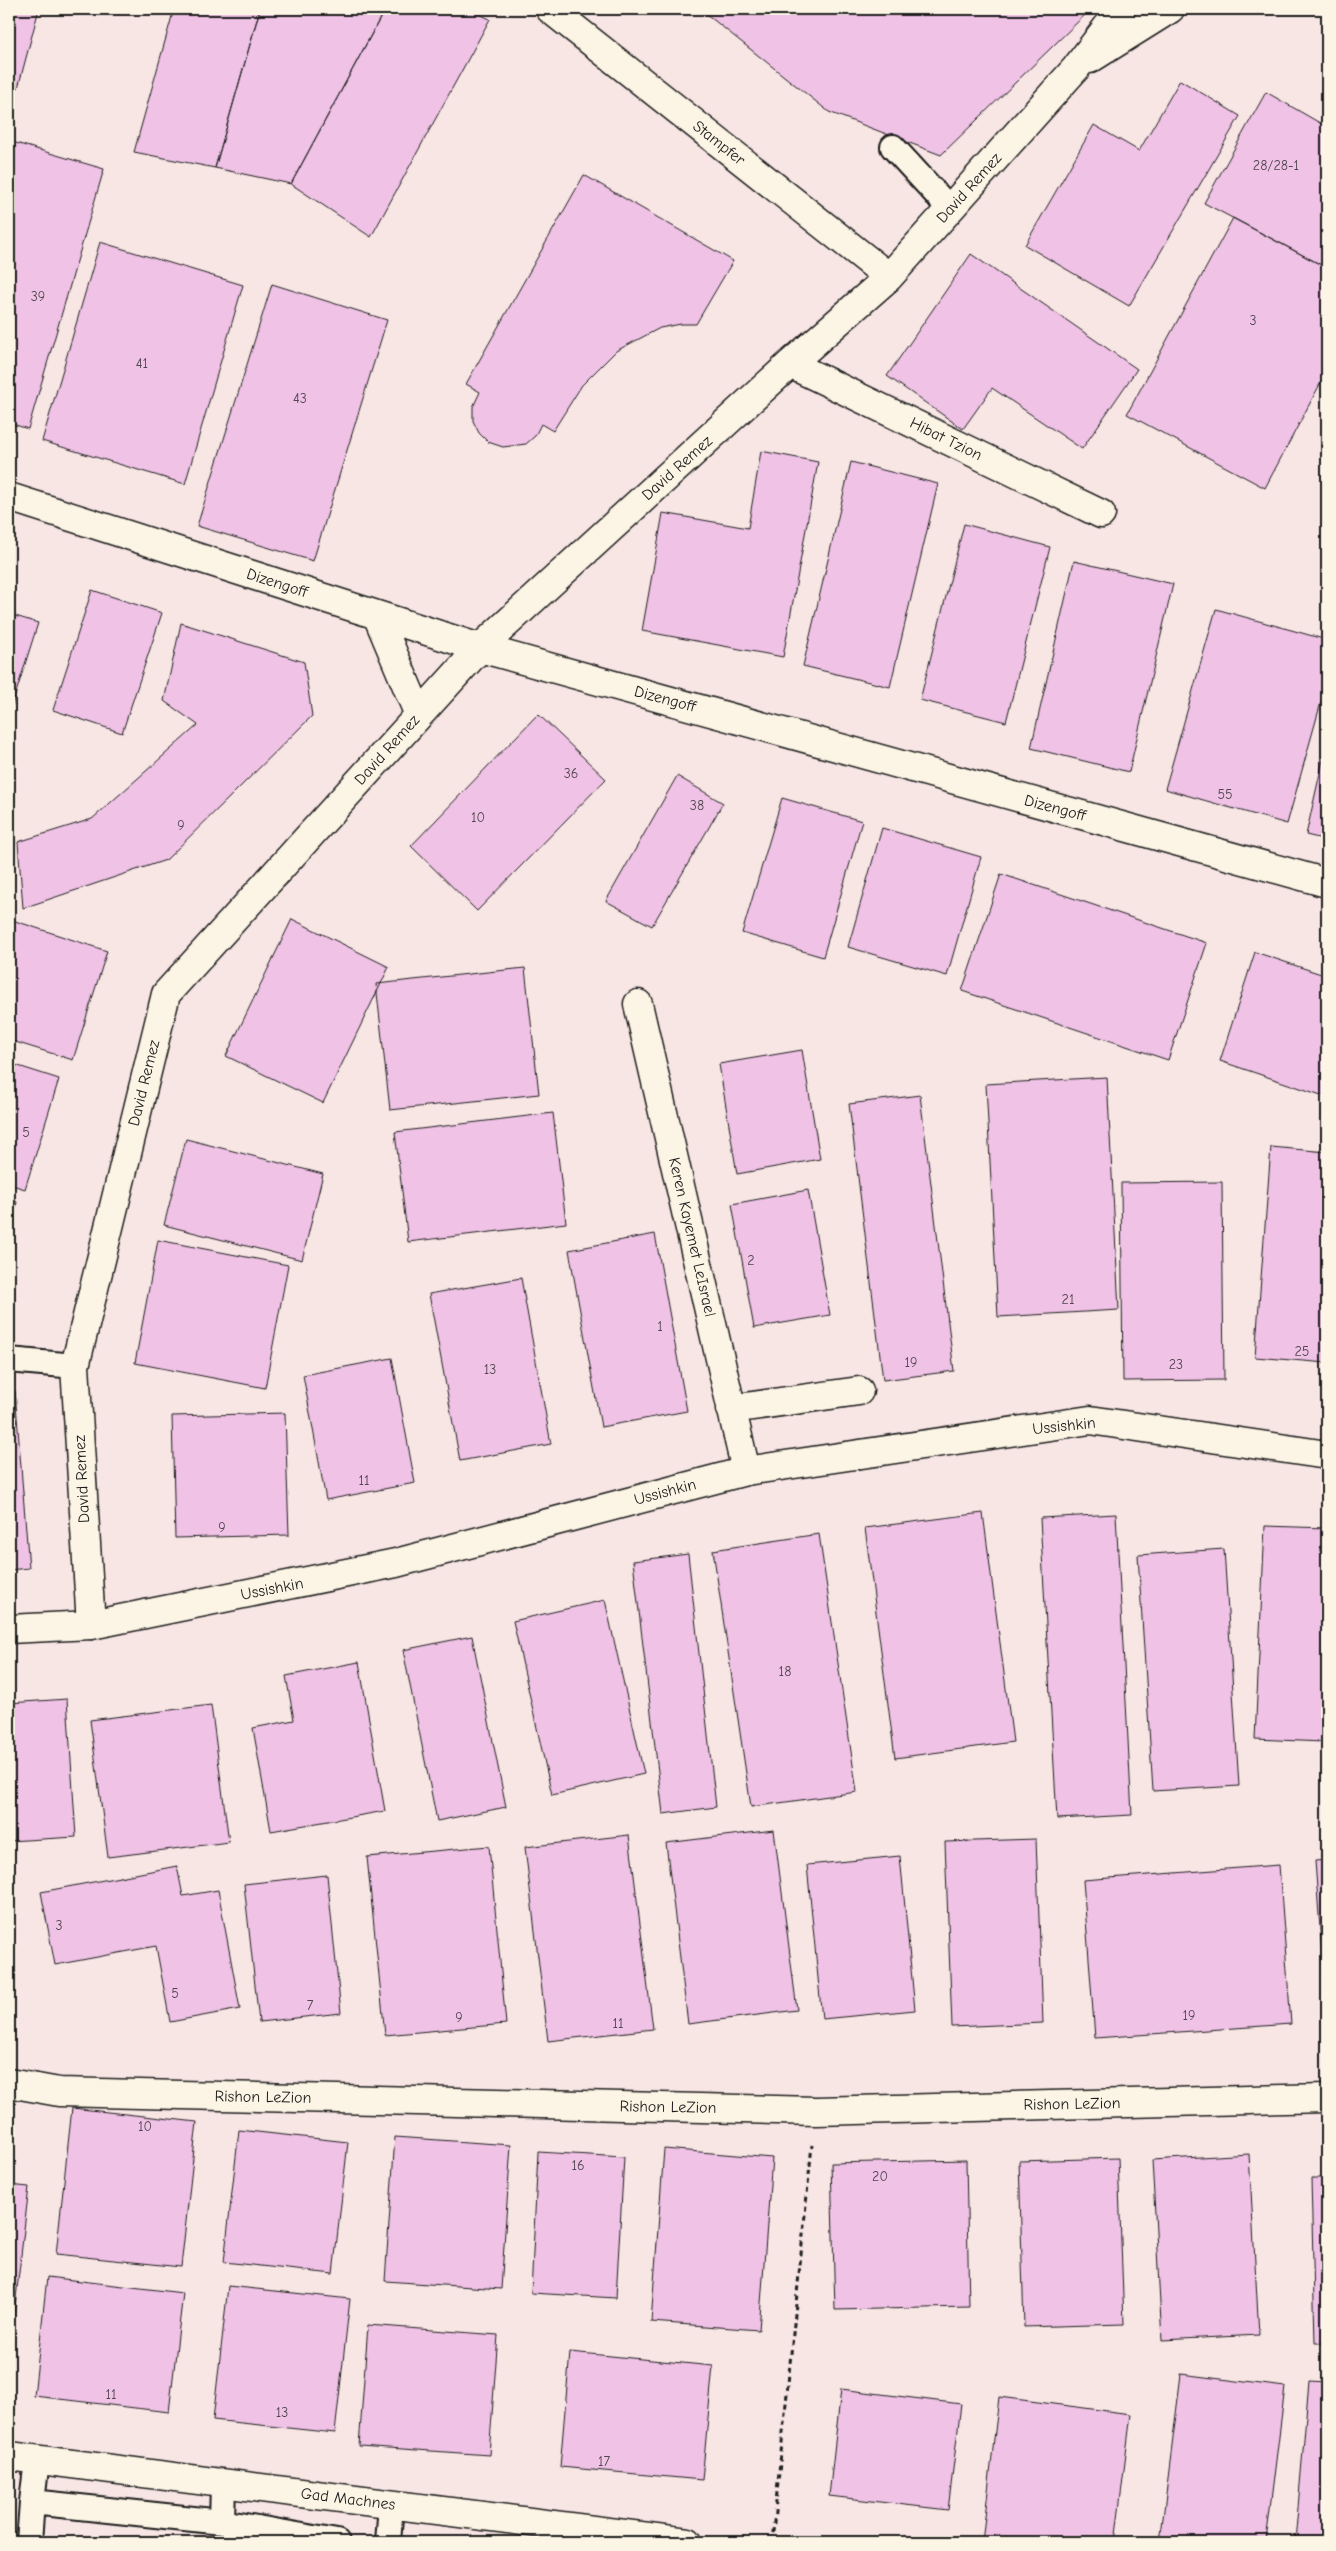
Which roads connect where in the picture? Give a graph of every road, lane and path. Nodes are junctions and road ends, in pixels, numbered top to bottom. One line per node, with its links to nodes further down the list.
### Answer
1 (550, 9): 7 (street, Stampfer)
2 (1121, 9): 4 (street, David Remez)
3 (1170, 9): 4 (street, David Remez)
4 (1076, 68): 6 (street, David Remez)
5 (893, 146): 6 (lane)
6 (950, 209): 7 (street, David Remez)
7 (889, 277): 8 (street, David Remez)
8 (790, 364): 10 (street, Hibat Tzion); 12 (street, David Remez)
9 (9, 497): 11 (street, Dizengoff)
10 (1101, 514)
11 (377, 615): 12 (street, Dizengoff); 13 (street)
12 (480, 648): 13 (street, David Remez); 14 (street, Dizengoff)
13 (419, 715): 17 (street, David Remez)
14 (1327, 883)
15 (638, 1004): 19 (street, Keren Kayemet LeIsrael)
16 (9, 1360): 17 (lane)
17 (75, 1366): 22 (street, David Remez)
18 (859, 1391): 19 (street)
19 (731, 1409): 21 (street, Keren Kayemet LeIsrael)
20 (1327, 1455): 21 (street, Ussishkin)
21 (746, 1471): 22 (street, Ussishkin)
22 (91, 1625): 23 (street, Ussishkin)
23 (9, 1629)
24 (9, 2083): 26 (street, Rishon LeZion)
25 (1327, 2098): 26 (street, Rishon LeZion)
26 (816, 2110): 37 (path)
27 (9, 2456): 28 (street, Gad Machnes)
28 (38, 2460): 29 (street, Gad Machnes); 30 (lane)
29 (223, 2483): 31 (street, Gad Machnes); 32 (lane)
30 (32, 2502): 32 (lane); 33 (lane)
31 (391, 2504): 35 (lane); 36 (street, Gad Machnes)
32 (222, 2522): 34 (lane)
33 (29, 2542)
34 (337, 2542)
35 (388, 2542)
36 (688, 2542)
37 (772, 2542)

